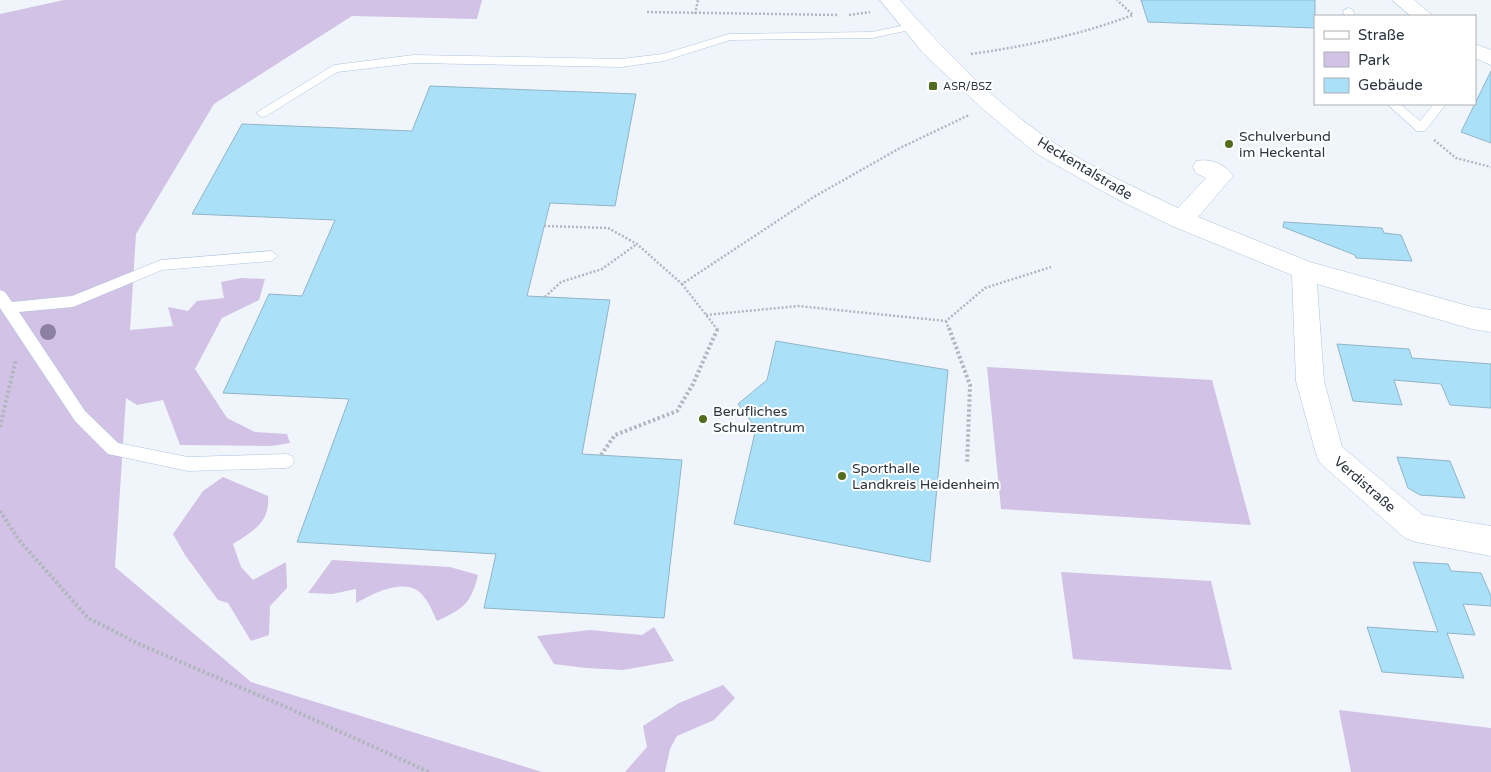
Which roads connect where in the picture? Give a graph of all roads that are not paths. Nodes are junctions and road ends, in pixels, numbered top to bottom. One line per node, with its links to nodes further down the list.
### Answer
1 (1402, 0): 3 (street)
2 (893, 4): 4 (street, Heckentalstraße)
3 (1422, 15)
4 (911, 27): 9 (lane); 11 (street, Heckentalstraße)
5 (1476, 50): 6 (street)
6 (1491, 58)
7 (1393, 105): 8 (lane)
8 (1439, 105)
9 (262, 114)
10 (1204, 167): 11 (street)
11 (1181, 220): 13 (street)
12 (271, 256): 14 (lane)
13 (1304, 270): 15 (street); 17 (street, Verdistraße)
14 (4, 302): 16 (lane)
15 (1491, 321)
16 (286, 461)
17 (1491, 541)

